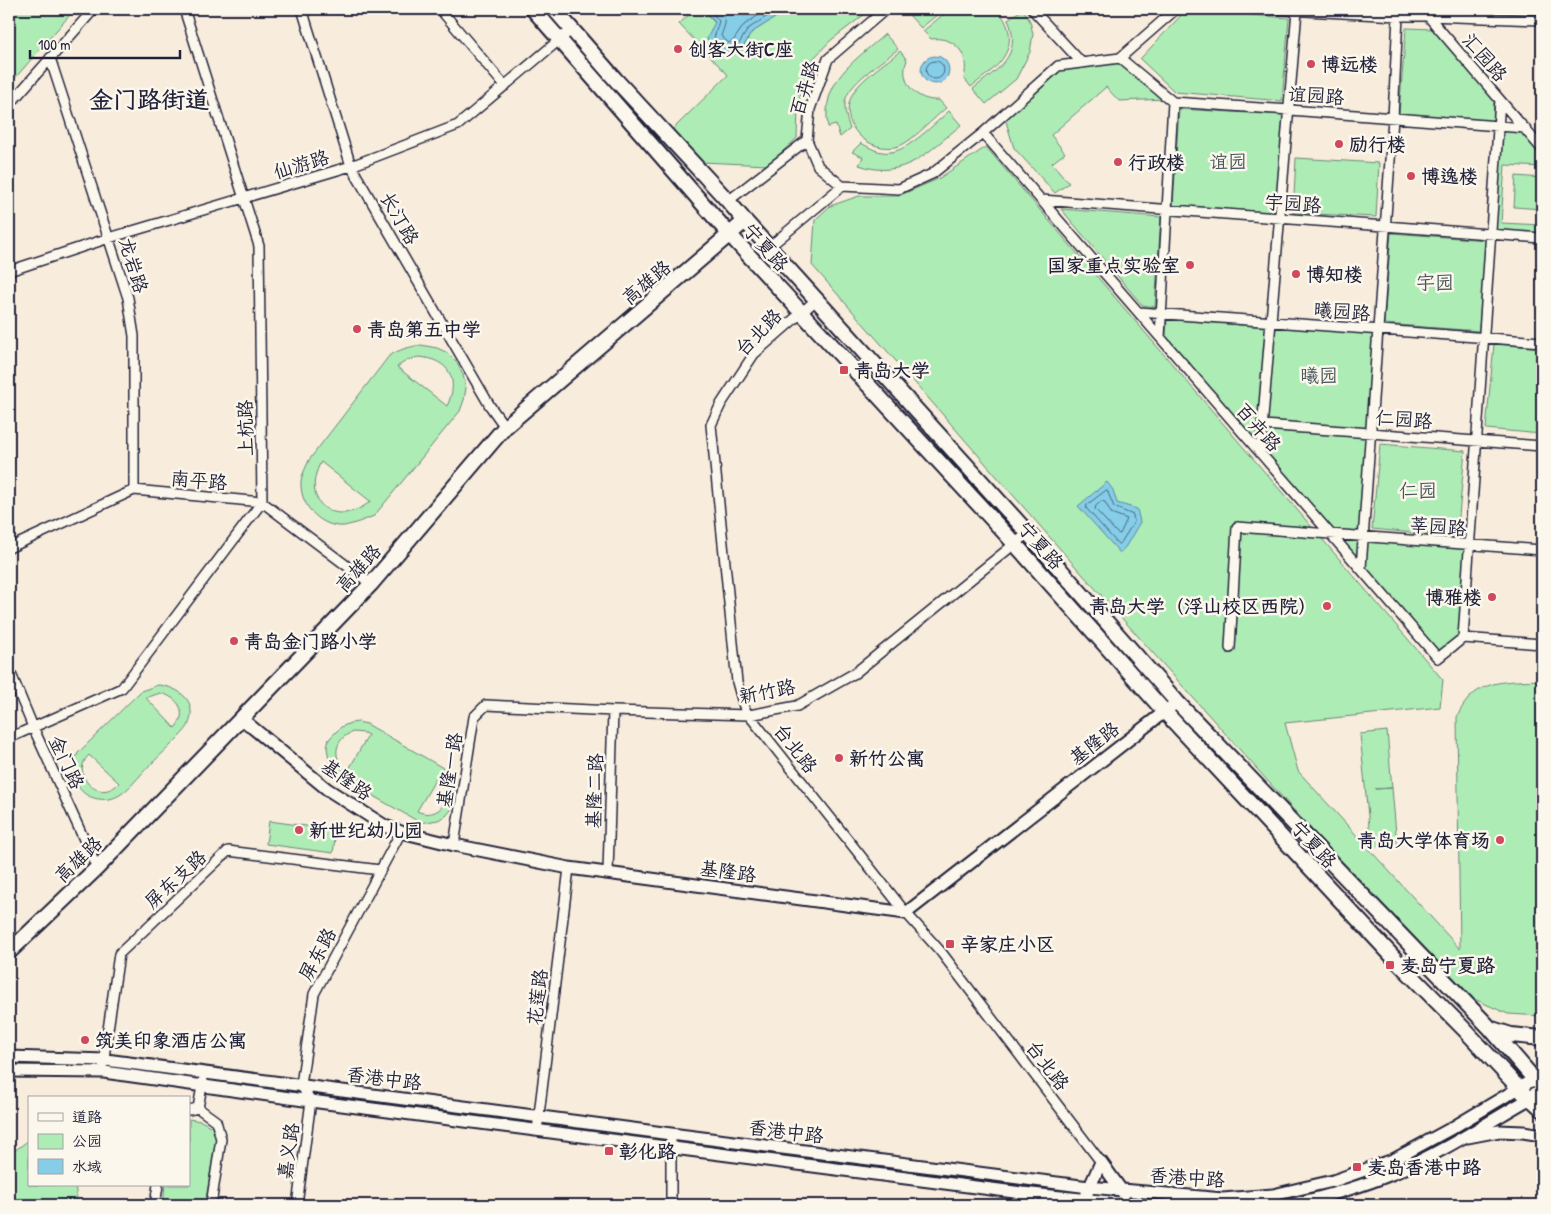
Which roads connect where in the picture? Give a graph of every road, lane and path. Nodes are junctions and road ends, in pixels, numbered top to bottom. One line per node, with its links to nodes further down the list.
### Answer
1 (94, 9): 17 (street)
2 (184, 9): 33 (street, 上杭路)
3 (302, 9): 31 (street, 长汀路)
4 (440, 9): 20 (street)
5 (533, 9): 16 (main road, 宁夏路)
6 (554, 9): 15 (main road, 宁夏路)
7 (885, 9): 29 (street, 百卉路)
8 (1032, 9): 19 (street)
9 (1176, 9): 18 (street)
10 (1268, 9): 11 (street)
11 (1293, 10): 12 (street); 24 (street)
12 (1398, 16): 13 (street); 25 (street)
13 (1428, 16): 14 (street); 21 (street, 汇园路)
14 (1542, 20)
15 (571, 30): 16 (street, 仙游路); 35 (main road, 宁夏路)
16 (560, 41): 20 (street, 仙游路); 41 (main road, 宁夏路)
17 (50, 58): 23 (street); 42 (street, 龙岩路)
18 (1120, 58): 19 (street); 22 (street)
19 (1082, 63): 28 (street)
20 (505, 86): 31 (street, 仙游路)
21 (1500, 100): 26 (street); 27 (street, 汇园路)
22 (1173, 102): 24 (street, 谊园路); 36 (street)
23 (9, 106)
24 (1290, 110): 25 (street, 谊园路); 37 (street)
25 (1394, 118): 26 (street, 谊园路); 39 (street)
26 (1498, 126): 27 (street, 谊园路); 40 (street)
27 (1524, 128): 30 (street, 汇园路)
28 (983, 133): 32 (street); 34 (street, 百卉路)
29 (807, 140): 32 (street, 百卉路); 35 (street, 百卉路)
30 (1542, 149)
31 (351, 166): 33 (street, 仙游路); 56 (street, 长汀路)
32 (842, 186): 44 (street)
33 (244, 197): 42 (street, 仙游路); 62 (street, 上杭路)
34 (1042, 200): 36 (street, 宇园路); 48 (street, 百卉路)
35 (728, 201): 38 (main road, 宁夏路)
36 (1168, 210): 37 (street, 宇园路); 49 (street)
37 (1281, 218): 39 (street, 宇园路); 50 (street)
38 (745, 221): 41 (main road, 高雄路); 44 (main road, 宁夏路)
39 (1386, 226): 40 (street, 宇园路); 51 (street)
40 (1491, 234): 43 (street, 宇园路); 53 (street)
41 (730, 235): 47 (main road, 宁夏路); 56 (main road, 高雄路)
42 (110, 238): 45 (street, 仙游路); 61 (street, 龙岩路)
43 (1542, 238)
44 (768, 248): 46 (main road, 宁夏路)
45 (9, 271)
46 (816, 300): 47 (street, 台北路); 63 (main road, 宁夏路)
47 (800, 312): 66 (main road, 宁夏路); 80 (street, 台北路)
48 (1139, 312): 49 (street, 曦园路); 52 (street, 百卉路)
49 (1162, 314): 50 (street, 曦园路); 52 (street)
50 (1272, 322): 51 (street, 曦园路); 55 (street)
51 (1378, 330): 53 (street, 曦园路); 57 (street)
52 (1160, 337): 60 (street, 百卉路)
53 (1484, 337): 54 (street, 曦园路); 58 (street)
54 (1542, 342)
55 (1263, 424): 57 (street, 仁园路); 60 (street)
56 (505, 427): 71 (main road, 高雄路)
57 (1371, 433): 58 (street, 仁园路); 65 (street)
58 (1477, 441): 59 (street, 仁园路); 67 (street)
59 (1542, 446)
60 (1260, 453): 64 (street, 百卉路)
61 (134, 490): 62 (street, 南平路); 68 (street)
62 (262, 502): 71 (street); 82 (street)
63 (1028, 533): 66 (street, 新竹路); 76 (main road, 宁夏路)
64 (1331, 534): 65 (street); 70 (street, 百卉路); 74 (street)
65 (1363, 536): 67 (street); 70 (street)
66 (1015, 544): 79 (main road, 宁夏路); 80 (street, 新竹路)
67 (1470, 544): 69 (street); 72 (street)
68 (9, 548)
69 (1542, 550)
70 (1361, 568): 72 (street, 百卉路)
71 (371, 584): 81 (main road, 高雄路)
72 (1463, 638): 73 (street)
73 (1542, 644)
74 (1230, 648)
75 (9, 669): 82 (street, 金门路)
76 (1177, 702): 79 (main road, 基隆路); 92 (main road, 宁夏路)
77 (486, 705): 78 (street, 新竹路); 85 (street, 基隆一路)
78 (613, 711): 80 (street, 新竹路); 89 (street, 基隆二路)
79 (1164, 711): 90 (main road, 基隆路); 100 (main road, 宁夏路)
80 (749, 715): 90 (street, 台北路)
81 (242, 719): 84 (main road, 基隆路); 86 (main road, 高雄路)
82 (33, 727): 83 (street); 86 (street, 金门路)
83 (9, 738)
84 (401, 832): 85 (main road, 基隆路); 88 (street, 屏东路)
85 (454, 845): 87 (main road, 基隆路)
86 (97, 868): 91 (main road, 高雄路)
87 (569, 868): 89 (main road, 基隆路); 105 (street, 花莲路)
88 (380, 870): 95 (street, 屏东支路); 99 (street, 屏东路)
89 (608, 872): 90 (main road, 基隆路)
90 (906, 913): 111 (street, 台北路)
91 (9, 952)
92 (1490, 1028): 93 (main road); 98 (main road, 宁夏路)
93 (1542, 1038)
94 (9, 1058): 95 (main road, 香港中路)
95 (102, 1066): 96 (main road, 香港中路); 97 (main road, 香港中路)
96 (9, 1071)
97 (204, 1079): 99 (main road, 香港中路); 102 (main road, 香港中路); 103 (street)
98 (1540, 1083): 100 (main road, 香港中路); 101 (main road)
99 (302, 1085): 102 (street); 105 (main road, 香港中路)
100 (1518, 1088): 101 (main road, 宁夏路); 114 (main road, 香港中路)
101 (1529, 1099): 104 (main road); 109 (main road)
102 (311, 1101): 106 (main road, 香港中路); 119 (street, 嘉义路)
103 (193, 1109): 118 (street)
104 (1542, 1111)
105 (538, 1116): 106 (street, 花莲路); 107 (main road, 香港中路)
106 (537, 1131): 110 (main road, 香港中路)
107 (671, 1134): 110 (street); 113 (main road, 香港中路)
108 (1542, 1135): 109 (main road)
109 (1459, 1139): 123 (main road)
110 (671, 1148): 115 (main road, 香港中路); 120 (street)
111 (1101, 1162): 113 (main road); 114 (main road)
112 (158, 1186): 117 (street)
113 (1089, 1187): 114 (main road, 香港中路); 116 (main road)
114 (1123, 1190): 122 (main road)
115 (1022, 1193): 116 (main road, 香港中路); 121 (street)
116 (1083, 1200): 122 (main road, 香港中路)
117 (155, 1205)
118 (211, 1205)
119 (297, 1205)
120 (671, 1205)
121 (1020, 1205)
122 (1134, 1205)
123 (1289, 1205)

